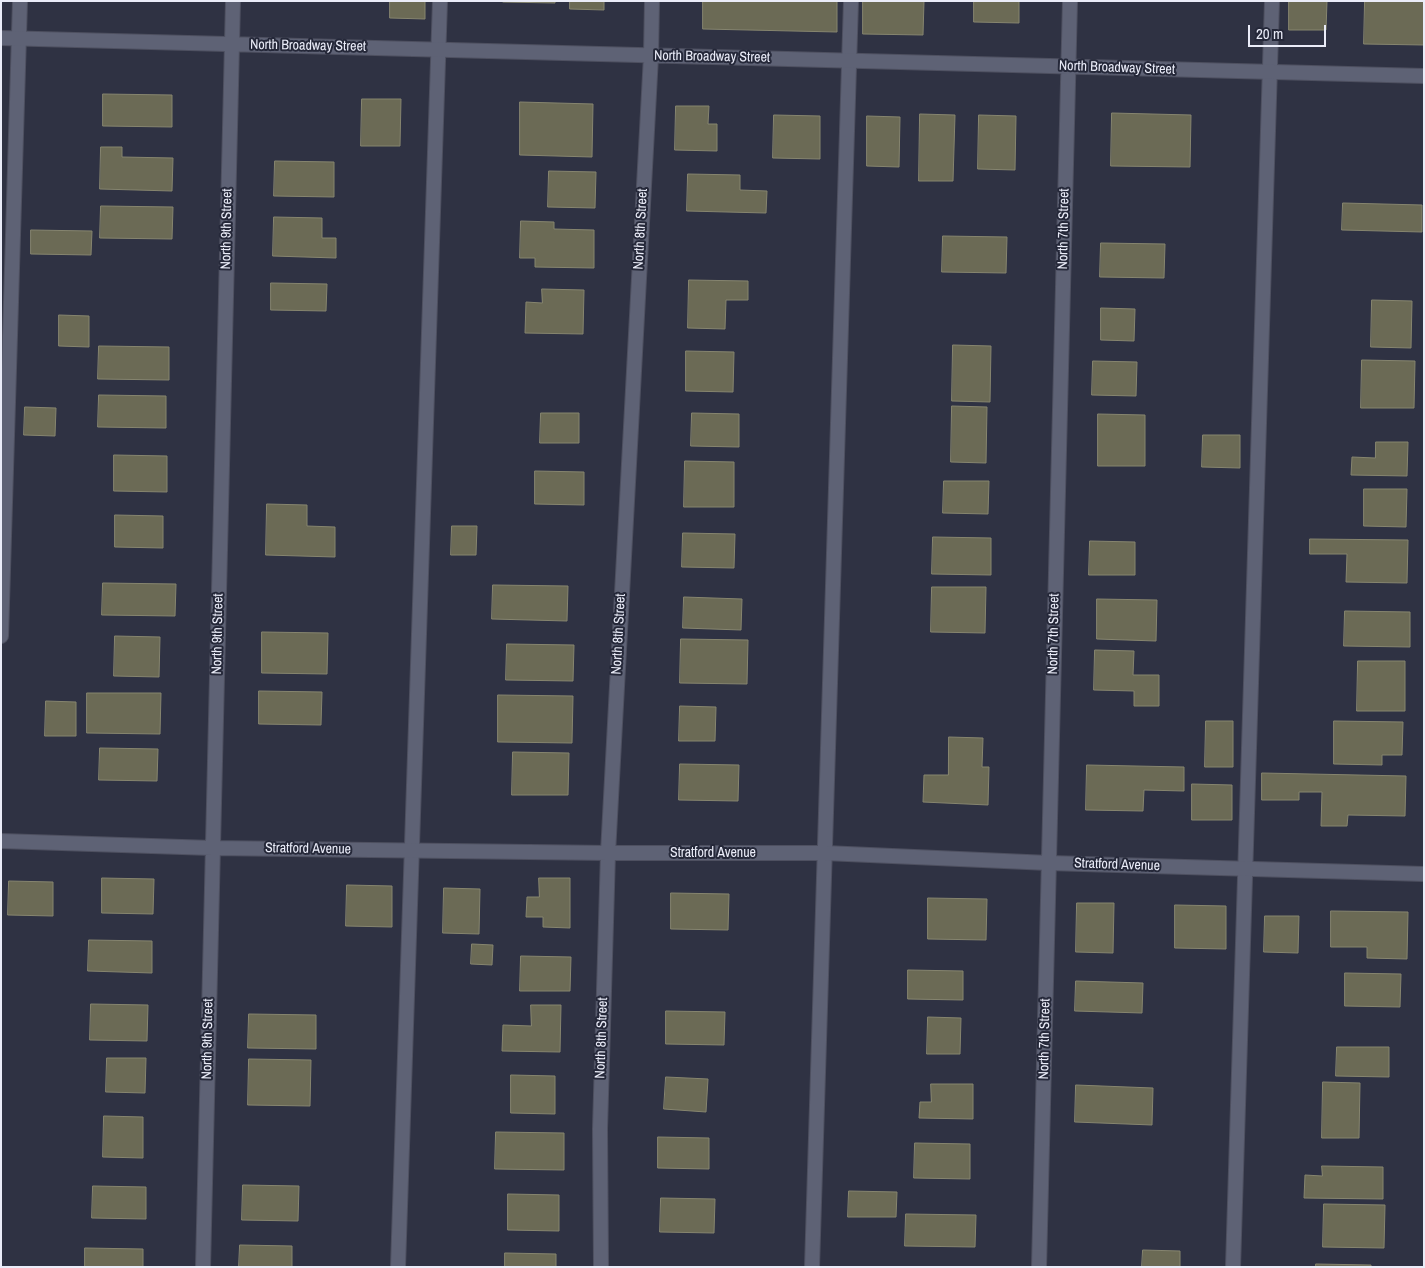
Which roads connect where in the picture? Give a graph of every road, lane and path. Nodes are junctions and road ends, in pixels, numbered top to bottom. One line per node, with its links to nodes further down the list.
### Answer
1 (20, 1): 9 (street)
2 (233, 1): 10 (street, North 9th Street)
3 (440, 1): 11 (street)
4 (652, 1): 12 (street, North 8th Street)
5 (851, 1): 13 (street)
6 (1070, 1): 14 (street, North 7th Street)
7 (1272, 1): 15 (street)
8 (1, 38): 9 (street, North Broadway Street)
9 (18, 38): 10 (street, North Broadway Street); 17 (street)
10 (232, 44): 11 (street, North Broadway Street); 19 (street, North 9th Street)
11 (439, 50): 12 (street, North Broadway Street); 20 (street)
12 (651, 56): 13 (street, North Broadway Street); 21 (street, North 8th Street)
13 (849, 61): 14 (street, North Broadway Street); 22 (street)
14 (1068, 66): 15 (street, North Broadway Street); 23 (street, North 7th Street)
15 (1270, 72): 16 (street, North Broadway Street); 24 (street)
16 (1424, 76)
17 (1, 636)
18 (1, 841): 19 (street, Stratford Avenue)
19 (212, 848): 20 (street, Stratford Avenue); 26 (street, North 9th Street)
20 (413, 850): 21 (street, Stratford Avenue); 27 (street)
21 (608, 853): 22 (street, Stratford Avenue); 28 (street, North 8th Street)
22 (825, 853): 23 (street, Stratford Avenue); 29 (street)
23 (1049, 863): 24 (street, Stratford Avenue); 30 (street, North 7th Street)
24 (1245, 870): 25 (street, Stratford Avenue); 31 (street)
25 (1424, 874)
26 (202, 1267)
27 (398, 1267)
28 (601, 1267)
29 (812, 1267)
30 (1039, 1267)
31 (1233, 1267)

